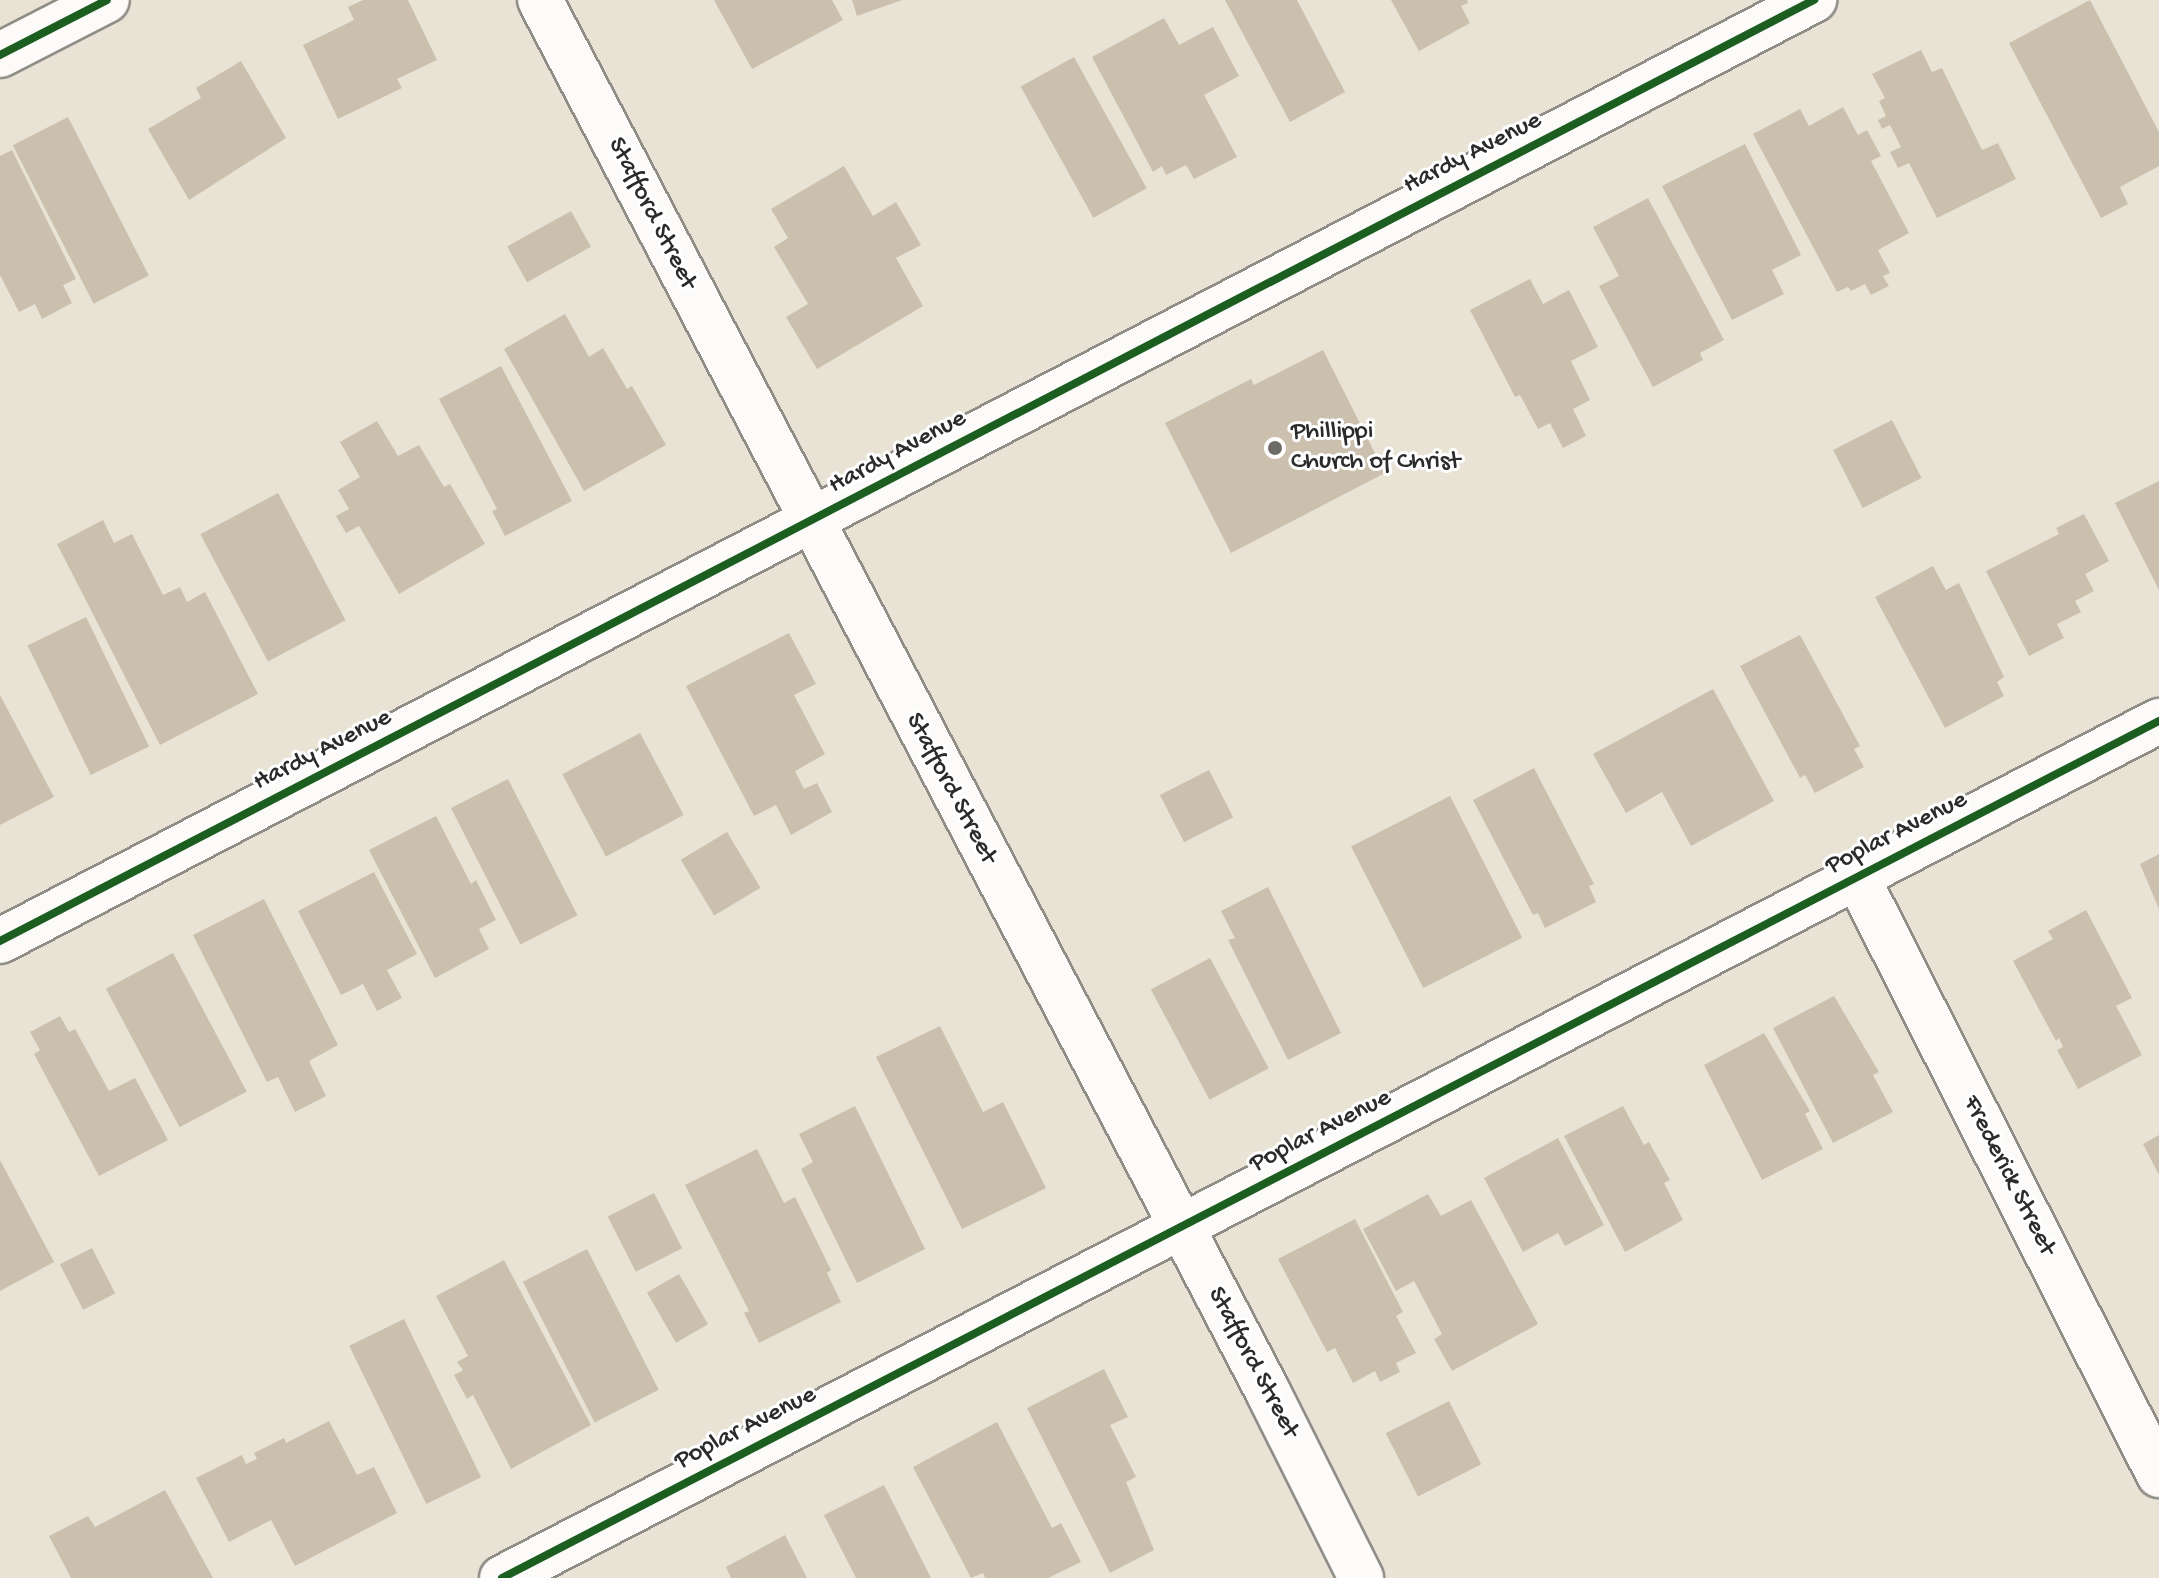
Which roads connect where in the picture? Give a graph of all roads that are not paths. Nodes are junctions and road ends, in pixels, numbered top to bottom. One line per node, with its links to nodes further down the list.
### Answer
1 (107, 0): 4 (street)
2 (540, 0): 5 (street, Stafford Street)
3 (1814, 0): 5 (street, Hardy Avenue)
4 (0, 55)
5 (810, 522): 8 (street, Hardy Avenue); 9 (street, Stafford Street)
6 (2159, 721): 7 (street, Poplar Avenue)
7 (1857, 877): 9 (street, Poplar Avenue); 10 (street, Frederick Street)
8 (0, 941)
9 (1180, 1227): 11 (street, Poplar Avenue); 12 (street, Stafford Street)
10 (2159, 1475)
11 (502, 1578)
12 (1361, 1578)

